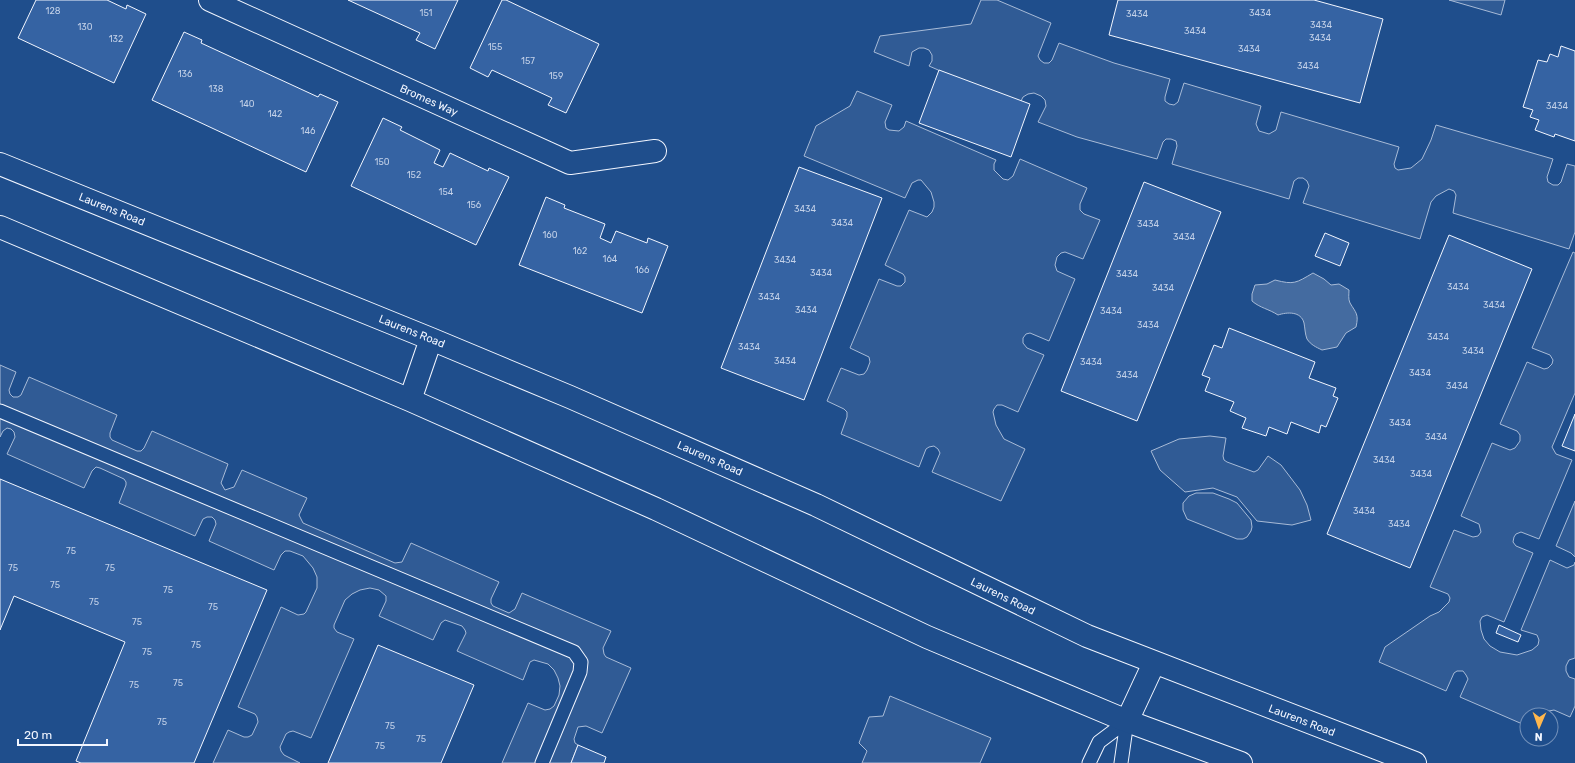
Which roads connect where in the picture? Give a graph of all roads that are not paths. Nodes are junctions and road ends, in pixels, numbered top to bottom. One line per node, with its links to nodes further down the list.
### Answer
1 (210, 0): 2 (main road, Bromes Way)
2 (655, 151)
3 (0, 164): 5 (main road, Laurens Road)
4 (0, 227): 6 (main road)
5 (431, 339): 6 (main road); 8 (main road, Laurens Road)
6 (410, 400): 9 (main road)
7 (0, 411): 10 (lane)
8 (1154, 663): 9 (main road); 14 (main road, Laurens Road)
9 (1127, 721): 11 (lane); 12 (lane); 13 (main road)
10 (542, 763)
11 (1089, 763)
12 (1121, 763)
13 (1241, 763)
14 (1415, 763)

